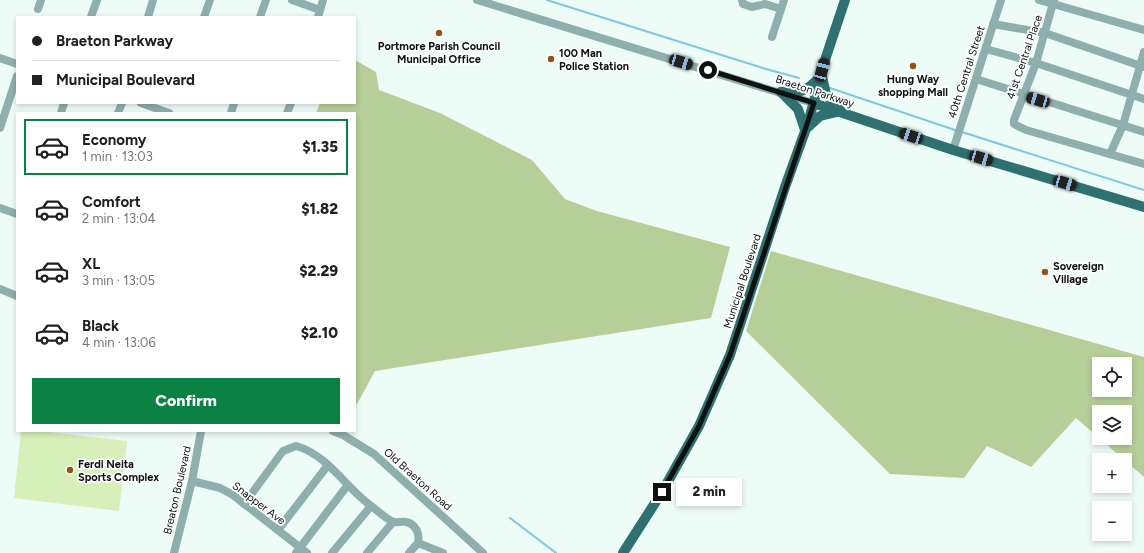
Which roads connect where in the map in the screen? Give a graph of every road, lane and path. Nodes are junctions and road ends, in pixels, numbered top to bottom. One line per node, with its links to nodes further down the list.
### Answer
1 (41, 0): 15 (street)
2 (97, 0): 17 (street)
3 (153, 0): 18 (street)
4 (210, 0): 19 (street)
5 (266, 0): 20 (street)
6 (292, 0): 16 (street)
7 (323, 0): 16 (street)
8 (477, 0): 34 (street, Braeton Parkway)
9 (742, 0): 13 (street)
10 (845, 0): 31 (main road, Municipal Boulevard)
11 (1001, 0): 21 (street, 40th Central Street)
12 (1039, 0): 14 (street)
13 (783, 2): 24 (street)
14 (1054, 2): 22 (street); 23 (street, 41st Central Place)
15 (38, 9)
16 (319, 13)
17 (91, 16)
18 (148, 16)
19 (204, 16)
20 (260, 16)
21 (993, 24): 23 (street); 25 (street, 40th Central Street)
22 (1144, 30)
23 (1045, 33): 28 (street, 41st Central Place); 30 (street)
24 (772, 37)
25 (986, 49): 28 (street); 33 (street, 40th Central Street)
26 (1144, 52): 30 (street)
27 (0, 58): 29 (street)
28 (1036, 63): 35 (street, 41st Central Place); 36 (street)
29 (16, 64)
30 (1142, 66): 36 (street)
31 (821, 76): 34 (main road); 38 (main road, Municipal Boulevard); 41 (main road)
32 (16, 79): 43 (street)
33 (976, 80): 35 (street); 46 (street, 40th Central Street)
34 (781, 92): 38 (street, Braeton Parkway); 44 (main road)
35 (1024, 95): 42 (street); 47 (street, 41st Central Place)
36 (1133, 95): 37 (street); 42 (street)
37 (1144, 99)
38 (814, 103): 41 (main road, Braeton Parkway); 44 (main road, Municipal Boulevard)
39 (144, 104): 40 (street)
40 (166, 112)
41 (843, 112): 44 (main road); 46 (main road, Braeton Parkway)
42 (1123, 125): 45 (street); 47 (street)
43 (0, 128)
44 (805, 130): 72 (main road, Municipal Boulevard)
45 (1144, 132)
46 (953, 150): 49 (main road, Braeton Parkway)
47 (1110, 154): 48 (street)
48 (1144, 164)
49 (1144, 207)
50 (0, 208): 51 (street)
51 (16, 214)
52 (0, 289): 53 (street)
53 (16, 296)
54 (201, 432): 57 (street, Breaton Boulevard)
55 (335, 432): 71 (street, Old Braeton Road)
56 (328, 465): 58 (street); 59 (street); 62 (street)
57 (192, 480): 59 (street, Snapper Ave); 65 (street, Breaton Boulevard)
58 (348, 486): 60 (street); 64 (street)
59 (244, 504): 62 (street, Snapper Ave)
60 (370, 506): 61 (street); 67 (street)
61 (393, 522): 63 (street); 68 (street)
62 (278, 530): 64 (street, Snapper Ave)
63 (418, 543): 69 (street); 70 (street)
64 (298, 550): 66 (street, Snapper Ave)
65 (174, 553)
66 (307, 553)
67 (332, 553)
68 (367, 553)
69 (409, 553)
70 (443, 553)
71 (483, 553)
72 (623, 553)

